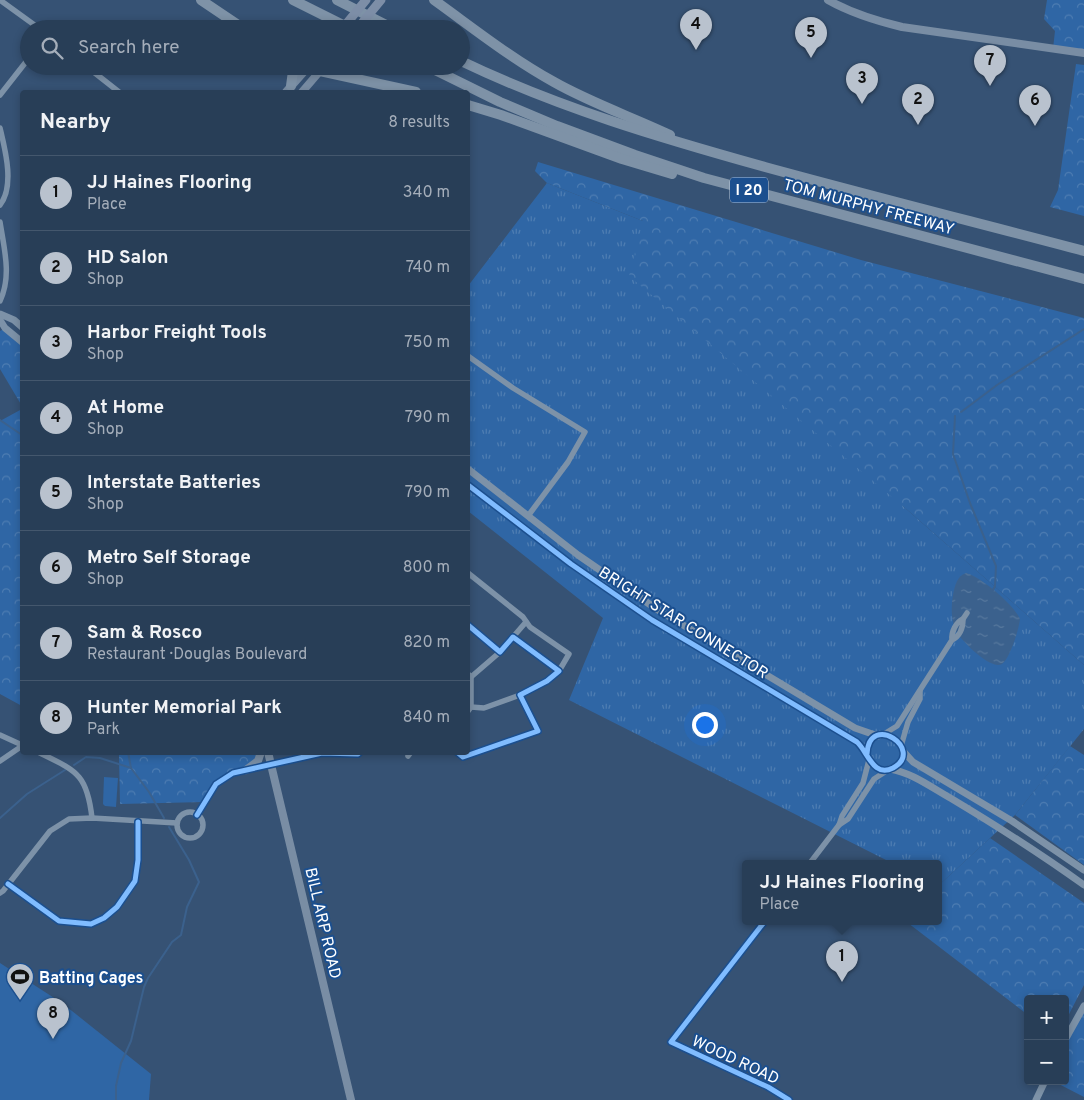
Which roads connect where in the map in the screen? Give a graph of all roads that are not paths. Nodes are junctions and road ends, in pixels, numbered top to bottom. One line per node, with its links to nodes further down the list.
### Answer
1 (0, 0): 9 (street)
2 (201, 0): 10 (highway)
3 (293, 0): 11 (highway)
4 (336, 0): 14 (highway)
5 (366, 0): 12 (main road, bridge)
6 (381, 0): 13 (main road, bridge)
7 (434, 0): 15 (highway)
8 (828, 0): 17 (main road)
9 (28, 20)
10 (231, 20)
11 (333, 20)
12 (349, 20)
13 (364, 20)
14 (376, 20)
15 (461, 20)
16 (470, 26): 33 (highway)
17 (1084, 53)
18 (470, 65): 33 (highway, TOM MURPHY FREEWAY / I 20)
19 (20, 69): 30 (street)
20 (97, 75): 27 (street)
21 (292, 75): 26 (highway)
22 (300, 75): 26 (main road)
23 (317, 75): 28 (main road)
24 (340, 75): 29 (highway)
25 (445, 75): 34 (highway, TOM MURPHY FREEWAY / I 20)
26 (289, 89)
27 (116, 90)
28 (304, 90)
29 (407, 90)
30 (0, 95)
31 (470, 106): 34 (highway)
32 (0, 128): 35 (street)
33 (701, 149): 37 (highway, TOM MURPHY FREEWAY / I 20)
34 (704, 178): 38 (highway, TOM MURPHY FREEWAY / I 20)
35 (0, 205)
36 (0, 222): 39 (street)
37 (1084, 252)
38 (1084, 279)
39 (0, 301)
40 (0, 314): 42 (street)
41 (0, 320): 43 (street)
42 (20, 325)
43 (20, 340)
44 (470, 357): 47 (street)
45 (470, 471): 47 (street, BRIGHT STAR CONNECTOR)
46 (470, 487): 69 (street, BRIGHT STAR CONNECTOR)
47 (528, 516): 60 (street, BRIGHT STAR CONNECTOR)
48 (470, 575): 50 (street)
49 (967, 613): 56 (street)
50 (526, 622): 52 (street); 54 (street)
51 (470, 627): 53 (street)
52 (513, 638): 53 (street); 54 (street)
53 (500, 652): 55 (street)
54 (559, 671): 57 (street)
55 (470, 675)
56 (920, 691): 60 (street); 63 (street)
57 (520, 695): 58 (street); 68 (street)
58 (470, 709)
59 (0, 735): 61 (street)
60 (881, 735): 63 (street); 69 (street)
61 (20, 744)
62 (20, 746): 70 (street)
63 (902, 749): 73 (street); 80 (street)
64 (44, 755): 75 (street)
65 (260, 755): 72 (main road)
66 (269, 755): 71 (main road, BILL ARP ROAD)
67 (313, 755): 71 (street)
68 (470, 755)
69 (868, 757): 73 (street); 78 (street)
70 (0, 761)
71 (271, 764): 72 (street); 88 (main road, BILL ARP ROAD)
72 (246, 770): 74 (street)
73 (889, 770): 78 (street); 82 (street)
74 (197, 815): 77 (street); 77 (street)
75 (92, 818): 76 (street); 81 (street)
76 (138, 822): 77 (street); 81 (street)
77 (177, 823)
78 (839, 825): 79 (street)
79 (812, 860)
80 (1084, 870)
81 (8, 884): 83 (street)
82 (1084, 885)
83 (0, 893)
84 (762, 925): 89 (street, WOOD ROAD)
85 (1084, 1006): 86 (street)
86 (1069, 1033)
87 (1043, 1085): 90 (street)
88 (351, 1100)
89 (789, 1100)
90 (1036, 1100)

